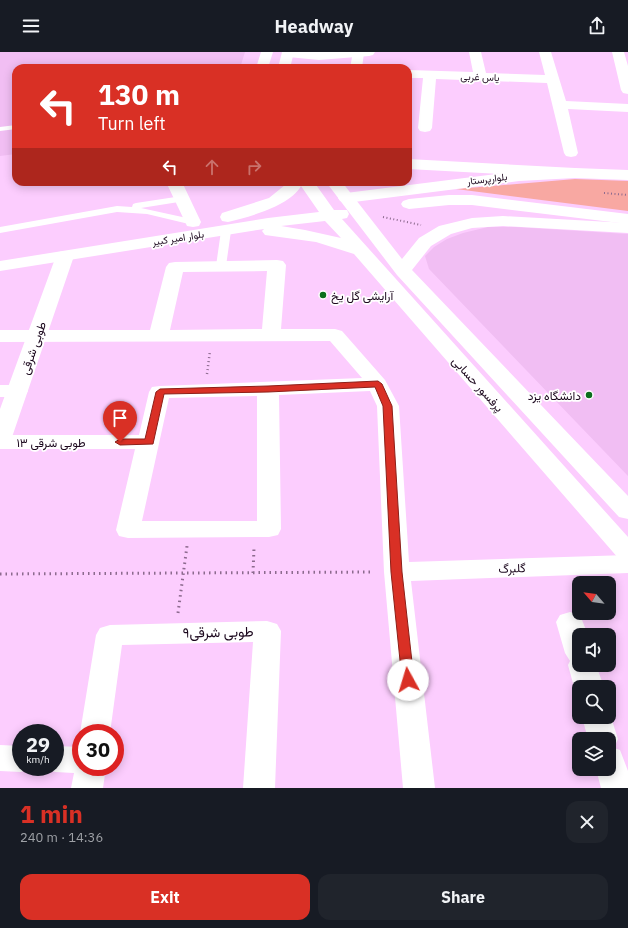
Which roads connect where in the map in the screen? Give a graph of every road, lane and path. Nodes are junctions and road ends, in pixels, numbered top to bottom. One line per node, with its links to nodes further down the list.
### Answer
1 (267, 52): 8 (street)
2 (288, 52): 7 (street); 9 (street)
3 (475, 52): 14 (street)
4 (545, 52): 15 (street)
5 (618, 52): 16 (street)
6 (364, 53): 7 (street); 11 (street)
7 (323, 58): 10 (street)
8 (263, 64)
9 (285, 64)
10 (306, 64)
11 (358, 64)
12 (412, 74): 13 (street, یاس غربی)
13 (430, 76): 14 (street, یاس غربی); 20 (street)
14 (480, 77): 15 (street, یاس غربی)
15 (553, 79): 17 (street)
16 (628, 90)
17 (560, 105): 18 (street); 22 (street)
18 (628, 108)
19 (12, 128): 21 (lane)
20 (425, 128)
21 (0, 129)
22 (571, 153)
23 (412, 164): 24 (street)
24 (575, 173): 25 (street, بلوارپرستار); 26 (street, بلوارپرستار)
25 (628, 175)
26 (448, 184): 34 (street); 35 (street, بلوارپرستار)
27 (176, 186): 33 (street)
28 (293, 186): 40 (street)
29 (309, 186): 37 (street, پرفسور حسابی)
30 (337, 186): 35 (street, پرفسور حسابی)
31 (604, 192): 32 (path)
32 (628, 195)
33 (182, 199): 36 (lane); 39 (street)
34 (464, 200): 35 (street, بلوارپرستار); 38 (street, بلوارپرستار)
35 (351, 205): 37 (street, بلوار امیر کبیر); 43 (path); 49 (street, پرفسور حسابی)
36 (117, 209): 39 (lane); 42 (lane)
37 (324, 209): 40 (street, بلوار امیر کبیر); 44 (street, پرفسور حسابی)
38 (628, 219)
39 (193, 222): 40 (street, بلوار امیر کبیر); 45 (street, بلوار امیر کبیر)
40 (227, 224): 44 (street); 46 (street, بلوار امیر کبیر); 48 (lane)
41 (628, 228): 43 (street)
42 (0, 230)
43 (445, 230): 49 (street)
44 (360, 250): 64 (street, پرفسور حسابی)
45 (0, 251)
46 (65, 256): 47 (street, بلوار امیر کبیر); 50 (street, طوبی شرقی)
47 (0, 266)
48 (221, 266): 51 (street); 53 (street)
49 (403, 271): 61 (street, پرفسور حسابی)
50 (37, 335): 51 (street); 54 (street); 58 (street, طوبی شرقی)
51 (159, 335): 52 (street)
52 (212, 335): 53 (street); 57 (path)
53 (271, 335): 55 (street)
54 (0, 336)
55 (378, 384): 56 (street); 66 (street)
56 (268, 389): 57 (street); 62 (street)
57 (204, 390): 60 (street)
58 (9, 391): 59 (street, طوبی شرقی)
59 (0, 441): 60 (street, طوبی شرقی ۱۳)
60 (149, 442): 63 (street)
61 (628, 511)
62 (254, 529): 63 (street); 68 (path)
63 (189, 530): 67 (path)
64 (628, 553)
65 (628, 564): 66 (street, گلبرگ)
66 (397, 572): 68 (path); 80 (street)
67 (183, 573): 68 (path); 69 (path); 72 (path)
68 (253, 573)
69 (0, 574)
70 (570, 622): 71 (street)
71 (572, 629)
72 (175, 633): 73 (street, طوبی شرقی۹); 79 (street, طوبی شرقی۹)
73 (96, 724)
74 (0, 758): 75 (street)
75 (12, 759)
76 (89, 776): 78 (street)
77 (614, 776): 81 (street)
78 (87, 788)
79 (259, 788)
80 (419, 788)
81 (617, 788)

